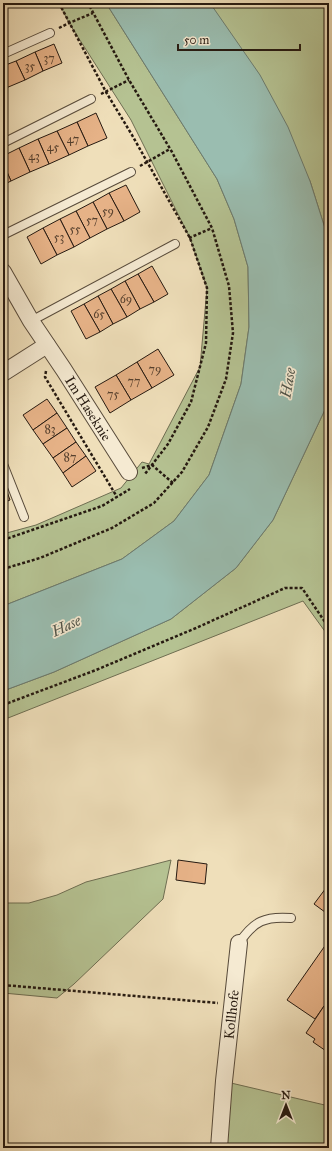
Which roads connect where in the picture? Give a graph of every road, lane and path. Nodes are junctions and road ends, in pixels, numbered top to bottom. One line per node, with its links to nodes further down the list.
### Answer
1 (59, 3): 4 (path)
2 (88, 3): 3 (path)
3 (94, 13): 4 (path); 7 (path)
4 (69, 23): 5 (path); 8 (path)
5 (50, 33): 6 (lane)
6 (3, 54)
7 (128, 80): 8 (path); 11 (path)
8 (106, 92): 9 (path); 12 (path)
9 (92, 99): 10 (lane)
10 (3, 143)
11 (170, 149): 12 (path); 14 (path)
12 (147, 161): 13 (path); 16 (path)
13 (131, 172): 15 (lane)
14 (212, 228): 16 (path); 25 (path)
15 (3, 235)
16 (190, 238): 17 (path); 23 (path)
17 (175, 244): 19 (lane)
18 (3, 272): 19 (street, Im Haseknie)
19 (31, 321): 20 (street, Im Haseknie)
20 (47, 345): 21 (street); 24 (street, Im Haseknie); 27 (path)
21 (3, 373)
22 (3, 464): 28 (lane)
23 (152, 465): 24 (path); 25 (path)
24 (135, 476)
25 (173, 483): 30 (path)
26 (131, 488): 27 (path)
27 (117, 497): 29 (path)
28 (24, 517)
29 (3, 540)
30 (3, 569)
31 (329, 628): 32 (path)
32 (3, 705)
33 (291, 918): 34 (lane, Kollhofe)
34 (239, 943): 36 (street, Kollhofe)
35 (3, 985): 36 (path)
36 (233, 1004): 37 (street, Kollhofe)
37 (219, 1148)

